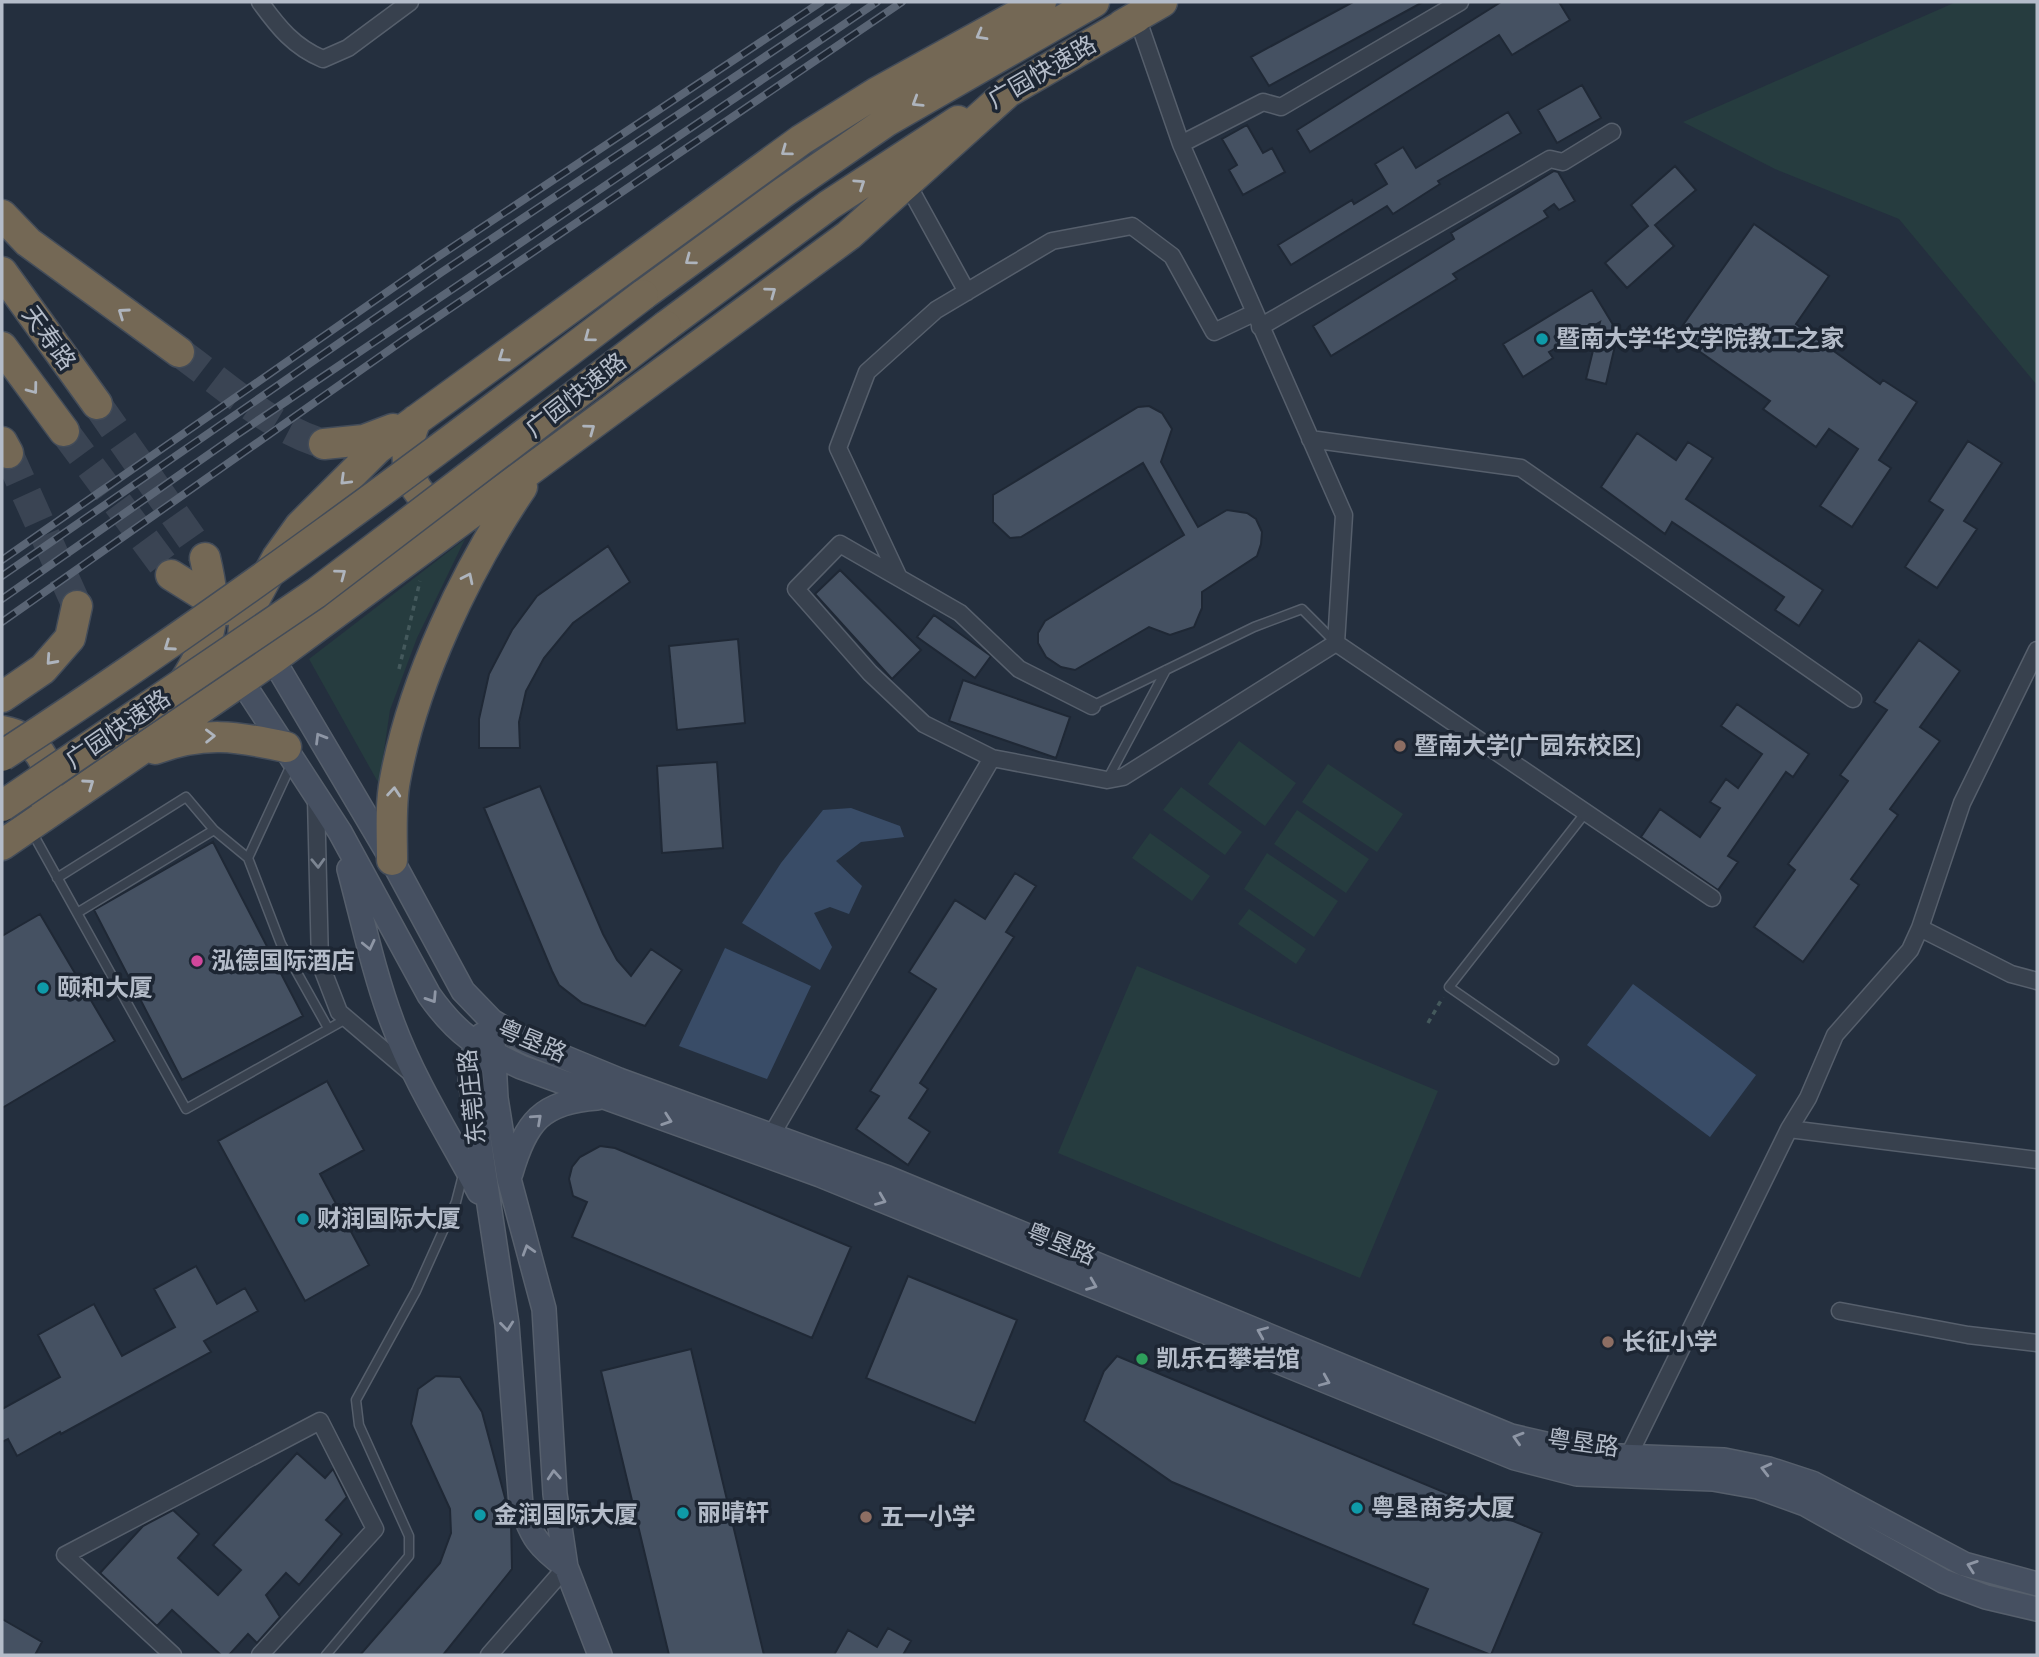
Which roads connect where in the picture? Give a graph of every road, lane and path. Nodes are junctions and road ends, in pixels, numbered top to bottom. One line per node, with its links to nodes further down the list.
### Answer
1 (260, 2): 2 (street)
2 (410, 2)
3 (1041, 2): 18 (highway, one-way to 18)
4 (1460, 2): 9 (street)
5 (1090, 4): 40 (highway, 广园快速路, one-way to 40, bridge)
6 (1149, 9): 7 (highway); 9 (street)
7 (1009, 92): 10 (highway); 45 (highway, 广园快速路, one-way to 7, bridge)
8 (1612, 132): 14 (street)
9 (1181, 144): 14 (street)
10 (908, 185): 13 (street); 22 (highway, one-way to 10)
11 (2, 215): 16 (highway, one-way to 11)
12 (2, 271): 17 (highway, 天寿路)
13 (967, 292): 14 (street); 24 (street)
14 (1257, 320): 20 (street)
15 (2, 346): 19 (highway, 天寿路, one-way to 19)
16 (179, 352)
17 (97, 404)
18 (416, 420): 21 (highway); 23 (highway); 28 (highway, one-way to 28)
19 (64, 431)
20 (1310, 439): 30 (street); 36 (street)
21 (324, 444)
22 (534, 468): 23 (highway); 51 (highway, one-way to 22)
23 (472, 514): 25 (highway)
24 (899, 578): 37 (street); 41 (street)
25 (354, 600): 28 (highway); 32 (highway)
26 (213, 602): 28 (highway); 28 (highway); 29 (highway); 29 (highway)
27 (77, 606): 35 (highway, one-way to 35)
28 (245, 617): 32 (highway); 34 (highway)
29 (211, 634): 34 (highway); 42 (highway)
30 (1336, 643): 33 (lane); 43 (street); 46 (street)
31 (2037, 650): 55 (street)
32 (273, 659): 34 (highway); 51 (main road, 粤垦路, one-way to 32)
33 (1166, 670): 37 (lane); 43 (lane)
34 (242, 680): 39 (main road, 粤垦路); 42 (highway)
35 (2, 698)
36 (1853, 699)
37 (1091, 706)
38 (2, 731): 49 (highway)
39 (290, 753): 42 (highway, one-way to 39); 44 (main road, 粤垦路); 50 (lane)
40 (2, 756)
41 (992, 758): 43 (street); 67 (street)
42 (122, 761): 49 (highway, one-way to 42)
43 (1107, 780)
44 (316, 795): 48 (main road, 粤垦路); 58 (street, one-way to 58)
45 (2, 806)
46 (1586, 812): 53 (street); 57 (lane)
47 (214, 830): 50 (lane); 52 (lane); 54 (lane)
48 (340, 832): 62 (main road, 粤垦路, one-way to 62); 64 (main road, one-way to 64)
49 (16, 835): 52 (lane)
50 (248, 858): 61 (lane)
51 (391, 860): 59 (main road, 粤垦路)
52 (57, 878): 54 (lane)
53 (1712, 898)
54 (77, 913): 61 (lane)
55 (1920, 928): 56 (street); 66 (street)
56 (2037, 981)
57 (1449, 987): 60 (path); 63 (lane)
58 (346, 1019): 61 (lane); 64 (street)
59 (492, 1021): 62 (main road, 东莞庄路); 67 (main road, 粤垦路)
60 (1428, 1023)
61 (328, 1028)
62 (484, 1050): 65 (main road, 粤垦路); 70 (main road, 东莞庄路); 71 (main road, 东莞庄路)
63 (1554, 1060)
64 (417, 1078): 69 (main road)
65 (603, 1097): 70 (main road, one-way to 65); 77 (main road, 粤垦路, one-way to 77)
66 (1789, 1129): 68 (street); 74 (street)
67 (772, 1135): 74 (main road, 粤垦路, one-way to 67)
68 (2037, 1160)
69 (465, 1166): 71 (main road); 80 (lane)
70 (509, 1179): 75 (main road, 东莞庄路, one-way to 70)
71 (488, 1210): 75 (main road, 东莞庄路, one-way to 75)
72 (1840, 1311): 73 (street)
73 (2037, 1343)
74 (1628, 1457): 76 (main road, 粤垦路, one-way to 74)
75 (566, 1567): 81 (street); 82 (main road, 东莞庄路)
76 (2037, 1584)
77 (2037, 1609)
78 (173, 1655): 79 (street)
79 (260, 1655)
80 (326, 1655)
81 (489, 1655)
82 (600, 1655)

